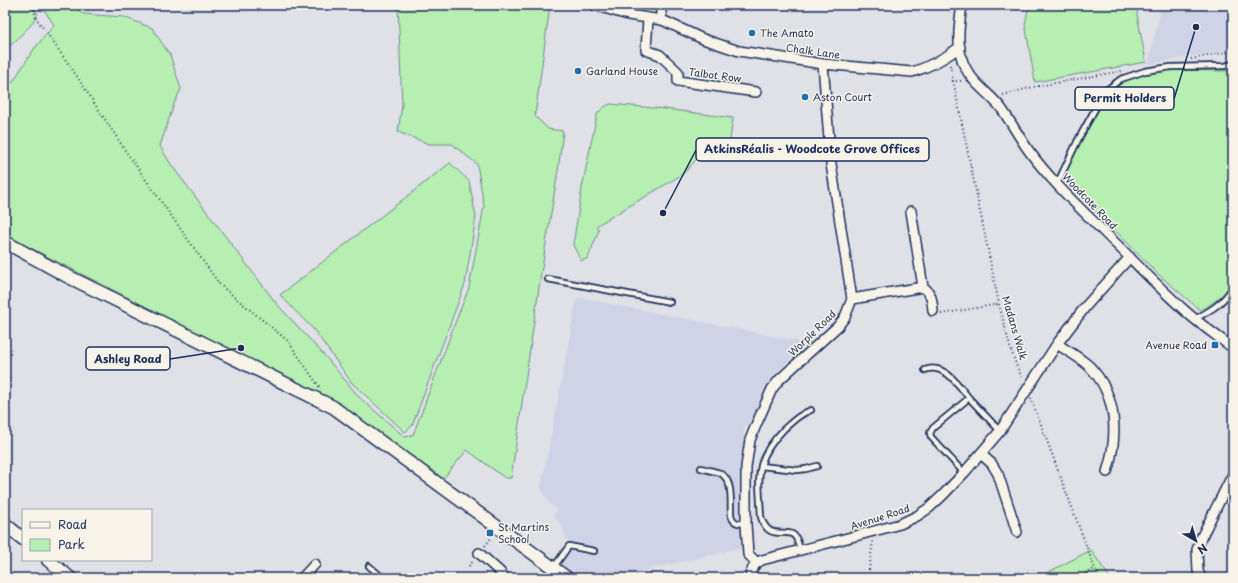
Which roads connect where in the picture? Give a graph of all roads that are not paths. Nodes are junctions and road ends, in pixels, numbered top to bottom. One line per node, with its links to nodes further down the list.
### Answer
1 (594, 5): 4 (street, Chalk Lane)
2 (660, 5): 5 (street)
3 (962, 5): 6 (street, Woodcote Road)
4 (648, 19): 5 (street, Chalk Lane); 9 (street, Talbot Row)
5 (662, 20): 7 (street, Chalk Lane)
6 (960, 47): 7 (street, Chalk Lane); 10 (street, Woodcote Road)
7 (823, 64): 17 (street, Worple Road)
8 (1233, 64): 10 (lane)
9 (756, 92)
10 (1057, 184): 13 (street, Woodcote Road)
11 (911, 212): 15 (street)
12 (5, 242): 45 (main road)
13 (1130, 257): 20 (street, Woodcote Road); 21 (street, Avenue Road)
14 (548, 279): 18 (lane)
15 (923, 287): 17 (street); 19 (street)
16 (1233, 287): 20 (lane)
17 (852, 298): 35 (street, Worple Road)
18 (670, 302)
19 (933, 311)
20 (1195, 319): 22 (street, Woodcote Road)
21 (1057, 344): 26 (street, Avenue Road); 31 (street)
22 (1233, 348)
23 (925, 370): 24 (lane)
24 (969, 398): 26 (lane); 32 (lane)
25 (811, 410): 28 (lane)
26 (1000, 431): 27 (street, Avenue Road)
27 (981, 454): 32 (street, Avenue Road); 36 (street)
28 (761, 466): 29 (lane); 38 (lane)
29 (816, 466)
30 (701, 468): 35 (lane)
31 (1106, 472)
32 (964, 473): 38 (street, Avenue Road)
33 (1233, 474): 52 (street)
34 (5, 524): 37 (main road)
35 (746, 524): 42 (street, Worple Road)
36 (1017, 532)
37 (22, 538)
38 (800, 550): 42 (street, Avenue Road)
39 (594, 551): 45 (lane)
40 (479, 553): 49 (street)
41 (49, 561): 46 (main road)
42 (757, 563): 51 (street)
43 (316, 564): 47 (street)
44 (369, 566): 48 (lane)
45 (553, 568): 50 (main road)
46 (70, 578)
47 (302, 578)
48 (383, 578)
49 (504, 578)
50 (567, 578)
51 (750, 578)
52 (1201, 578)

